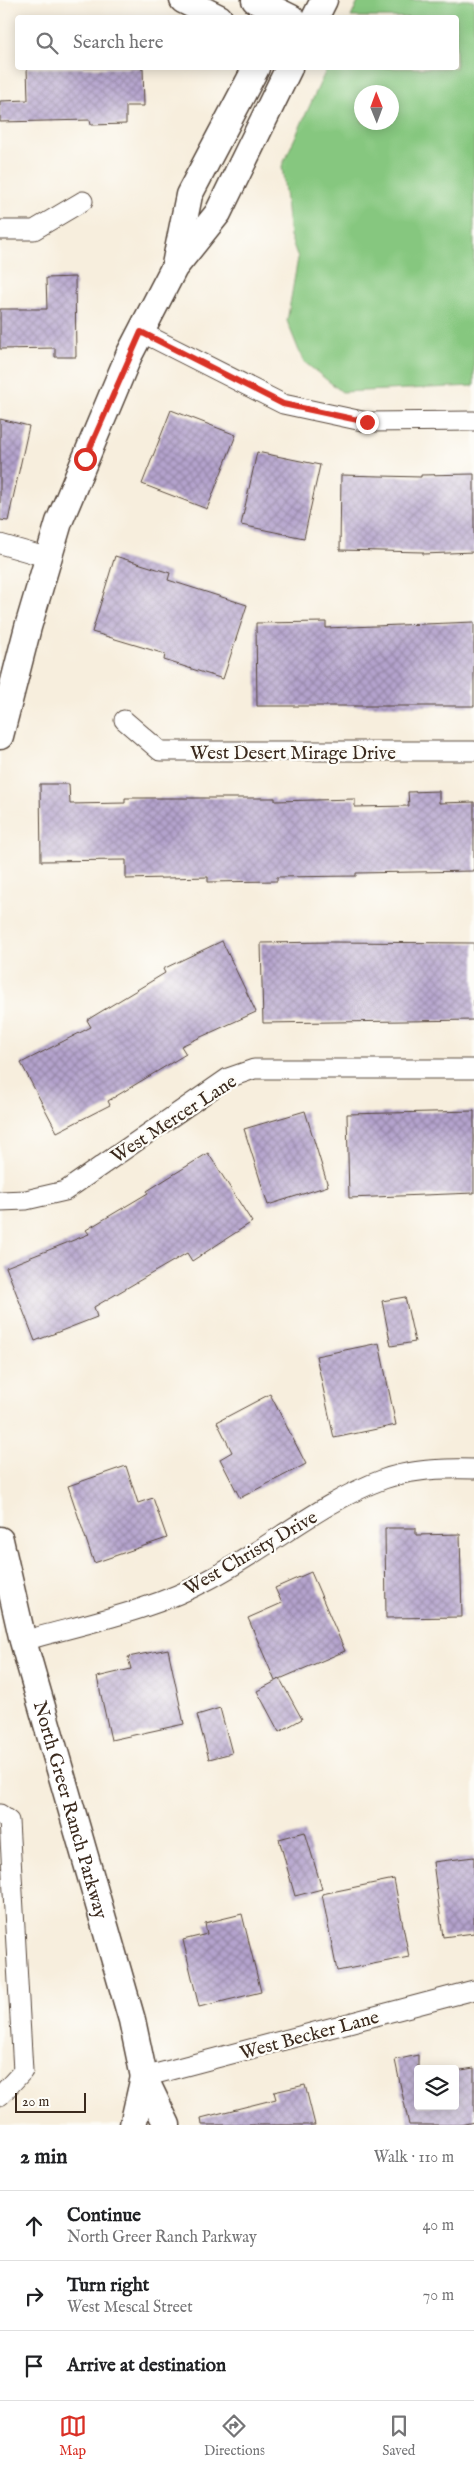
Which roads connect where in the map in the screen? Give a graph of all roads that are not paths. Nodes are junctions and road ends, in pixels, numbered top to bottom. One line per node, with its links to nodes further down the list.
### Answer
1 (183, 0): 5 (street)
2 (255, 0): 4 (street)
3 (324, 0): 6 (street)
4 (286, 12)
5 (213, 15)
6 (316, 15)
7 (255, 70): 11 (street)
8 (288, 70): 11 (street)
9 (83, 201): 10 (street)
10 (0, 230)
11 (174, 268): 12 (street)
12 (141, 332): 13 (street); 15 (street)
13 (474, 421)
14 (0, 544): 15 (street)
15 (49, 558): 17 (street)
16 (124, 720): 18 (street, West Desert Mirage Drive)
17 (0, 736)
18 (474, 751)
19 (474, 1069): 20 (street, West Mercer Lane)
20 (0, 1201)
21 (474, 1469): 23 (street, West Christy Drive)
22 (0, 1540): 23 (street, North Greer Ranch Parkway)
23 (24, 1641): 26 (street, North Greer Ranch Parkway)
24 (4, 1817): 27 (street)
25 (474, 1990): 26 (street, West Becker Lane)
26 (144, 2078): 28 (street, North Greer Ranch Parkway); 29 (street, North Greer Ranch Parkway)
27 (1, 2096)
28 (132, 2125)
29 (167, 2125)

